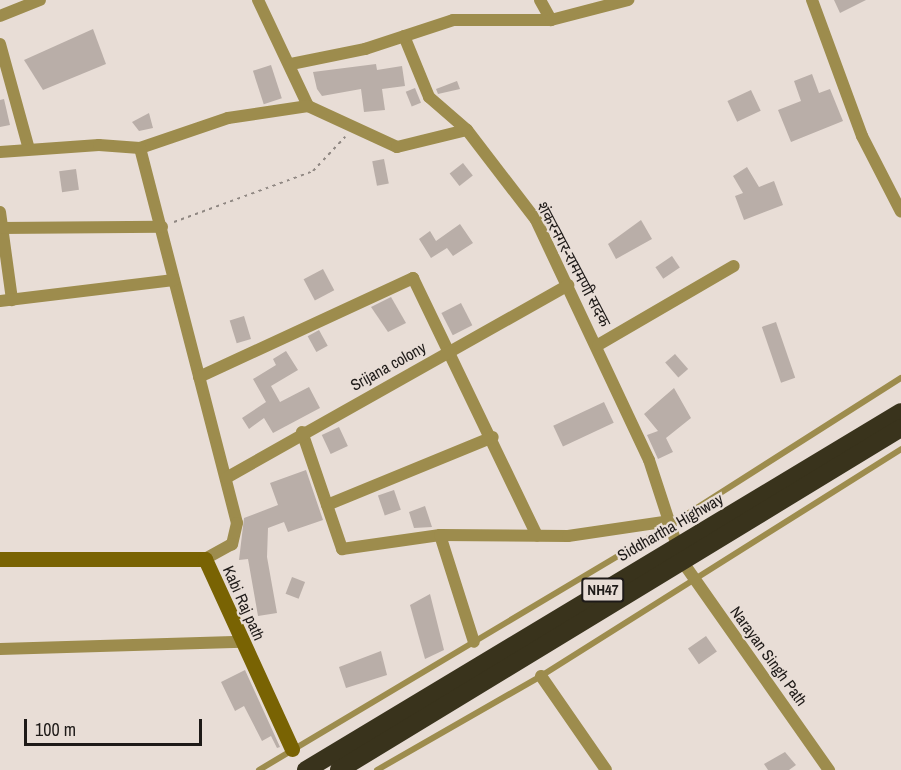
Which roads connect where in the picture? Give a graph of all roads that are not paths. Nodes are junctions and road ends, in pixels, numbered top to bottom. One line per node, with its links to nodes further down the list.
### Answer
1 (40, 0): 6 (street)
2 (258, 0): 10 (street)
3 (540, 0): 7 (street)
4 (628, 0): 7 (street)
5 (812, 0): 17 (street)
6 (0, 15)
7 (551, 20): 8 (street)
8 (404, 36): 10 (street); 12 (street, शंकरनगर-राममणी सदक)
9 (0, 44): 14 (street)
10 (291, 64): 11 (street)
11 (308, 106): 12 (street); 13 (street)
12 (467, 130): 22 (street, शंकरनगर-राममणी सदक)
13 (140, 148): 14 (street); 18 (street)
14 (29, 149): 15 (street)
15 (0, 152)
16 (0, 212): 19 (street)
17 (901, 212)
18 (162, 227): 19 (street); 21 (street)
19 (1, 228): 23 (street)
20 (734, 266): 24 (street)
21 (174, 280): 23 (street); 26 (street)
22 (568, 285): 24 (street, शंकरनगर-राममणी सदक); 25 (street, Srijana colony)
23 (6, 300)
24 (598, 345): 35 (street, शंकरनगर-राममणी सदक)
25 (452, 350): 26 (street); 30 (street, Srijana colony); 31 (street)
26 (199, 377): 33 (street)
27 (901, 378): 35 (lane)
28 (901, 412): 38 (highway, Siddhartha Highway / NH47)
29 (901, 428): 38 (highway, Siddhartha Highway / NH47)
30 (302, 432): 33 (street, Srijana colony); 34 (street)
31 (492, 437): 34 (street); 37 (street)
32 (901, 449): 41 (lane)
33 (226, 478): 40 (street)
34 (327, 505): 36 (street)
35 (670, 523): 37 (street); 38 (street, शंकरनगर-राममणी सदक); 43 (lane)
36 (440, 535): 37 (street); 43 (street)
37 (537, 536)
38 (679, 553): 41 (street, Narayan Singh Path); 48 (highway, Siddhartha Highway / NH47); 49 (highway, Siddhartha Highway / NH47)
39 (0, 559): 40 (street, Kabi Raj path)
40 (205, 559): 42 (street, Kabi Raj path)
41 (694, 579): 45 (lane); 52 (street, Narayan Singh Path)
42 (242, 642): 44 (street); 46 (street, Kabi Raj path)
43 (474, 642): 46 (lane)
44 (0, 649)
45 (541, 676): 50 (lane); 51 (street)
46 (292, 749): 47 (lane)
47 (259, 770)
48 (306, 770)
49 (339, 770)
50 (377, 770)
51 (606, 770)
52 (829, 770)

